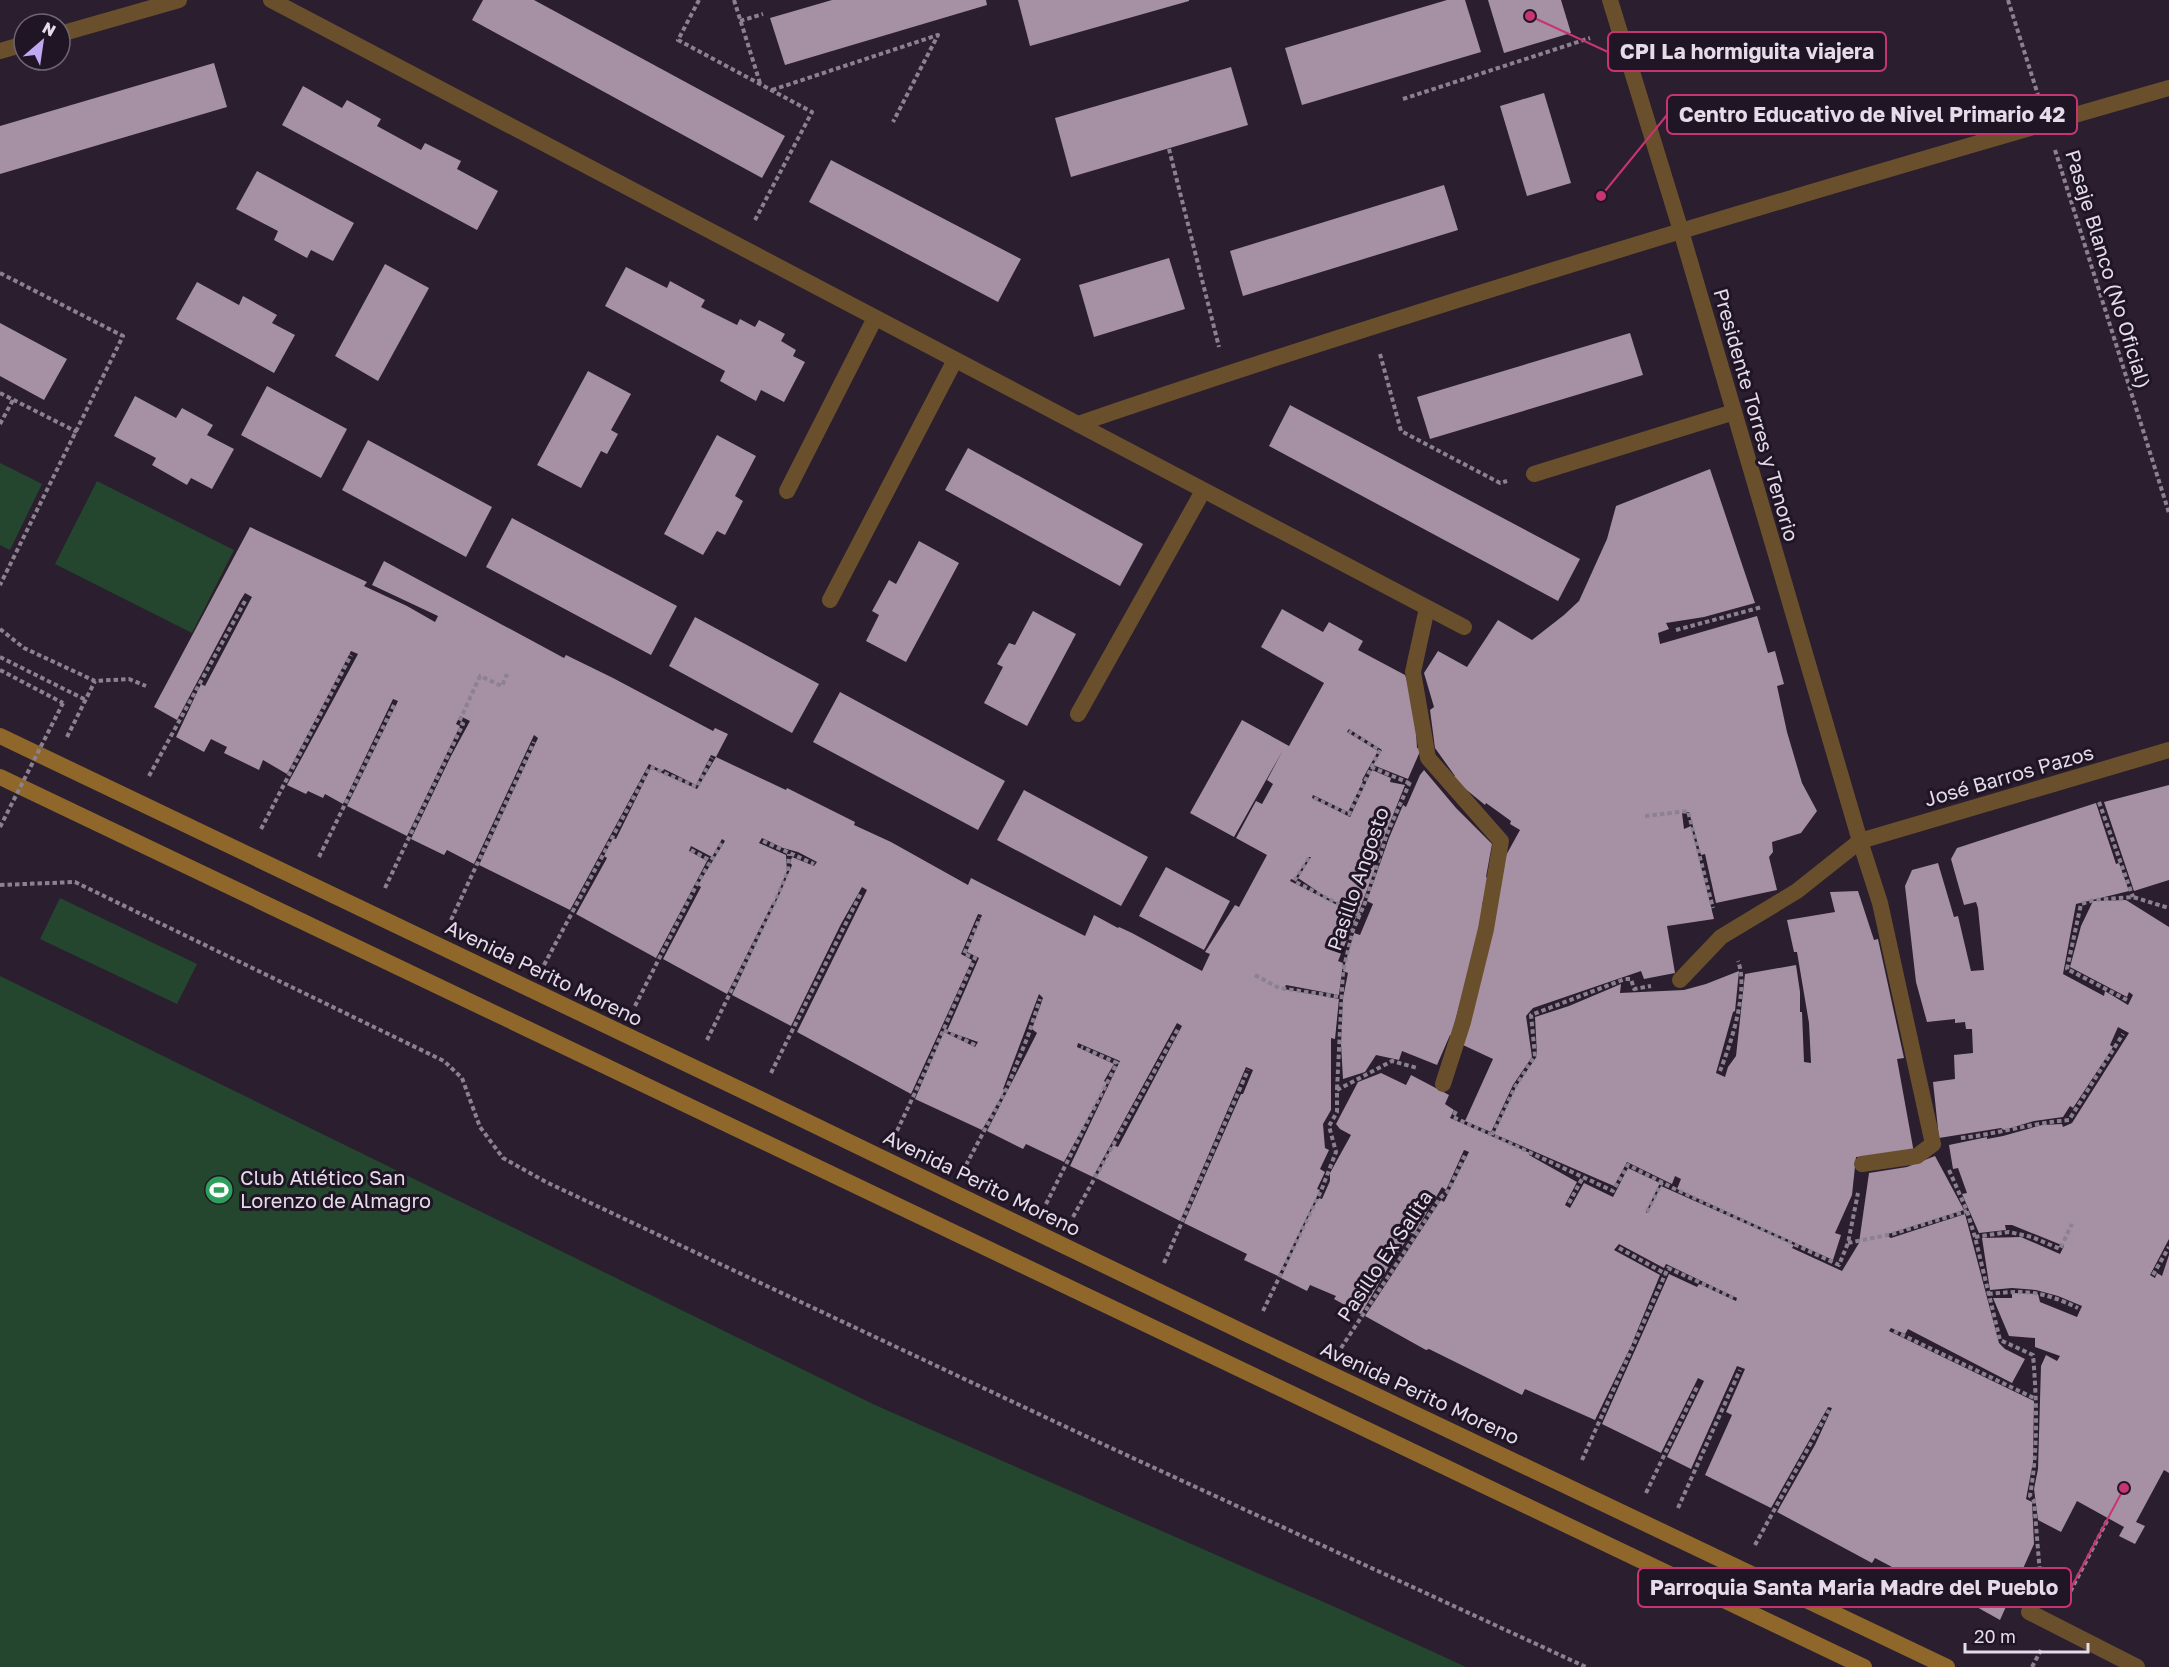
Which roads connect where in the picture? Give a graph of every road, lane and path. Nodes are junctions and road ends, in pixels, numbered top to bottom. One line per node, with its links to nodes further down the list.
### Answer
1 (179, 0): 10 (street)
2 (271, 0): 19 (street)
3 (699, 0): 11 (path)
4 (734, 0): 8 (path)
5 (1610, 0): 9 (street, Presidente Torres y Tenorio)
6 (2008, 0): 16 (path, Pasaje Blanco (No Oficial))
7 (763, 14): 8 (path)
8 (740, 21): 11 (path)
9 (1619, 28): 14 (path); 18 (street, Presidente Torres y Tenorio)
10 (72, 31)
11 (760, 84): 13 (path)
12 (2169, 88): 16 (street)
13 (771, 90): 15 (path); 19 (path)
14 (1403, 99)
15 (893, 122)
16 (2047, 123): 18 (street); 34 (path, Pasaje Blanco (No Oficial))
17 (1169, 148): 24 (path)
18 (1681, 231): 22 (street); 27 (street, Presidente Torres y Tenorio)
19 (741, 248): 21 (street)
20 (0, 273): 30 (path)
21 (875, 318): 23 (street); 32 (street)
22 (1372, 327): 24 (street); 31 (path)
23 (955, 360): 29 (street); 36 (street)
24 (1226, 374): 29 (street)
25 (0, 393): 26 (path)
26 (13, 400): 28 (path); 30 (path)
27 (1734, 412): 31 (street); 37 (street, Presidente Torres y Tenorio)
28 (0, 424)
29 (1078, 424): 33 (street)
30 (77, 432): 35 (path)
31 (1534, 474)
32 (787, 491)
33 (1203, 491): 39 (street); 51 (street)
34 (2169, 513)
35 (0, 585)
36 (830, 600)
37 (1789, 600): 42 (path); 69 (street, Presidente Torres y Tenorio)
38 (245, 601): 64 (path)
39 (1427, 608): 40 (street); 57 (street)
40 (1464, 627)
41 (0, 629): 47 (path)
42 (1676, 630)
43 (351, 655): 71 (path)
44 (0, 657): 49 (path)
45 (0, 670): 66 (path, bridge)
46 (507, 674): 81 (path)
47 (95, 681): 48 (path); 49 (path)
48 (146, 687)
49 (86, 700): 58 (path)
50 (395, 703): 76 (path)
51 (1078, 714)
52 (1348, 732): 59 (path)
53 (0, 736): 58 (main road, Avenida Perito Moreno)
54 (534, 742): 85 (path)
55 (2169, 750): 60 (street, José Barros Pazos)
56 (712, 758): 88 (path)
57 (1428, 758): 62 (path, Pasillo Angosto); 101 (street)
58 (55, 763): 64 (main road, Avenida Perito Moreno)
59 (1371, 767): 62 (path); 63 (path)
60 (2090, 774): 69 (street, José Barros Pazos); 79 (path)
61 (0, 777): 142 (main road)
62 (1409, 783): 82 (path, Pasillo Angosto)
63 (1314, 798)
64 (136, 801): 71 (main road, Avenida Perito Moreno)
65 (1645, 816): 84 (path)
66 (0, 826)
67 (722, 842): 74 (path)
68 (763, 842): 72 (path)
69 (1860, 842): 84 (street); 105 (street, Presidente Torres y Tenorio)
70 (691, 850): 74 (path)
71 (249, 854): 76 (main road, Avenida Perito Moreno)
72 (789, 854): 75 (path); 98 (path)
73 (1310, 858): 82 (path)
74 (711, 861): 94 (path)
75 (814, 864)
76 (307, 882): 81 (main road, Avenida Perito Moreno)
77 (0, 885): 141 (path)
78 (861, 893): 103 (path)
79 (2133, 897): 80 (path); 91 (path)
80 (2169, 908)
81 (373, 913): 85 (main road, Avenida Perito Moreno)
82 (1360, 915): 89 (path, Pasillo Angosto)
83 (980, 918): 93 (path)
84 (1725, 935): 87 (street); 100 (path)
85 (440, 946): 88 (main road, Avenida Perito Moreno)
86 (1255, 975): 89 (path)
87 (1680, 980): 104 (path)
88 (531, 989): 94 (main road, Avenida Perito Moreno)
89 (1341, 996): 102 (path, Pasillo Angosto)
90 (1040, 999): 111 (path)
91 (2127, 1000)
92 (1179, 1028): 119 (path)
93 (944, 1030): 96 (path); 107 (path)
94 (622, 1033): 98 (main road, Avenida Perito Moreno)
95 (2123, 1034): 105 (path)
96 (975, 1045)
97 (1081, 1047): 116 (path)
98 (694, 1068): 103 (main road, Avenida Perito Moreno)
99 (1248, 1070): 124 (path)
100 (1720, 1071)
101 (1443, 1084): 102 (path); 104 (path)
102 (1337, 1090): 129 (path, Pasillo Angosto)
103 (758, 1098): 107 (main road, Avenida Perito Moreno)
104 (1492, 1135): 109 (path)
105 (1934, 1144): 108 (street); 113 (path)
106 (1465, 1155): 131 (path, Pasillo Ex Salita)
107 (883, 1159): 111 (main road, Avenida Perito Moreno)
108 (1862, 1164): 118 (path)
109 (1583, 1177): 110 (path); 112 (path)
110 (1662, 1182): 114 (path); 118 (path)
111 (952, 1192): 116 (main road, Avenida Perito Moreno)
112 (1569, 1203)
113 (1967, 1211): 117 (path); 118 (path)
114 (1647, 1212)
115 (2072, 1224): 117 (path)
116 (1032, 1231): 119 (main road, Avenida Perito Moreno)
117 (1975, 1238): 125 (path)
118 (1848, 1243)
119 (1059, 1244): 124 (main road, Avenida Perito Moreno)
120 (2169, 1247): 123 (path)
121 (1619, 1248): 122 (path)
122 (1666, 1274): 126 (path); 135 (path)
123 (2153, 1275)
124 (1153, 1289): 129 (main road, Avenida Perito Moreno)
125 (1988, 1294): 127 (path); 133 (path)
126 (1734, 1299)
127 (2078, 1308)
128 (1894, 1331): 133 (path)
129 (1251, 1336): 131 (main road, Avenida Perito Moreno)
130 (1740, 1370): 138 (path)
131 (1326, 1371): 135 (main road, Avenida Perito Moreno)
132 (1698, 1385): 136 (path)
133 (2037, 1400): 140 (path)
134 (1829, 1410): 139 (path)
135 (1569, 1488): 136 (main road, Avenida Perito Moreno)
136 (1633, 1518): 138 (main road, Avenida Perito Moreno)
137 (2108, 1519): 140 (path)
138 (1666, 1534): 139 (main road, Avenida Perito Moreno)
139 (1742, 1569): 143 (main road, Avenida Perito Moreno)
140 (2042, 1618): 144 (path); 145 (street)
141 (1586, 1667)
142 (1864, 1667)
143 (1947, 1667)
144 (2032, 1667)
145 (2137, 1667)

